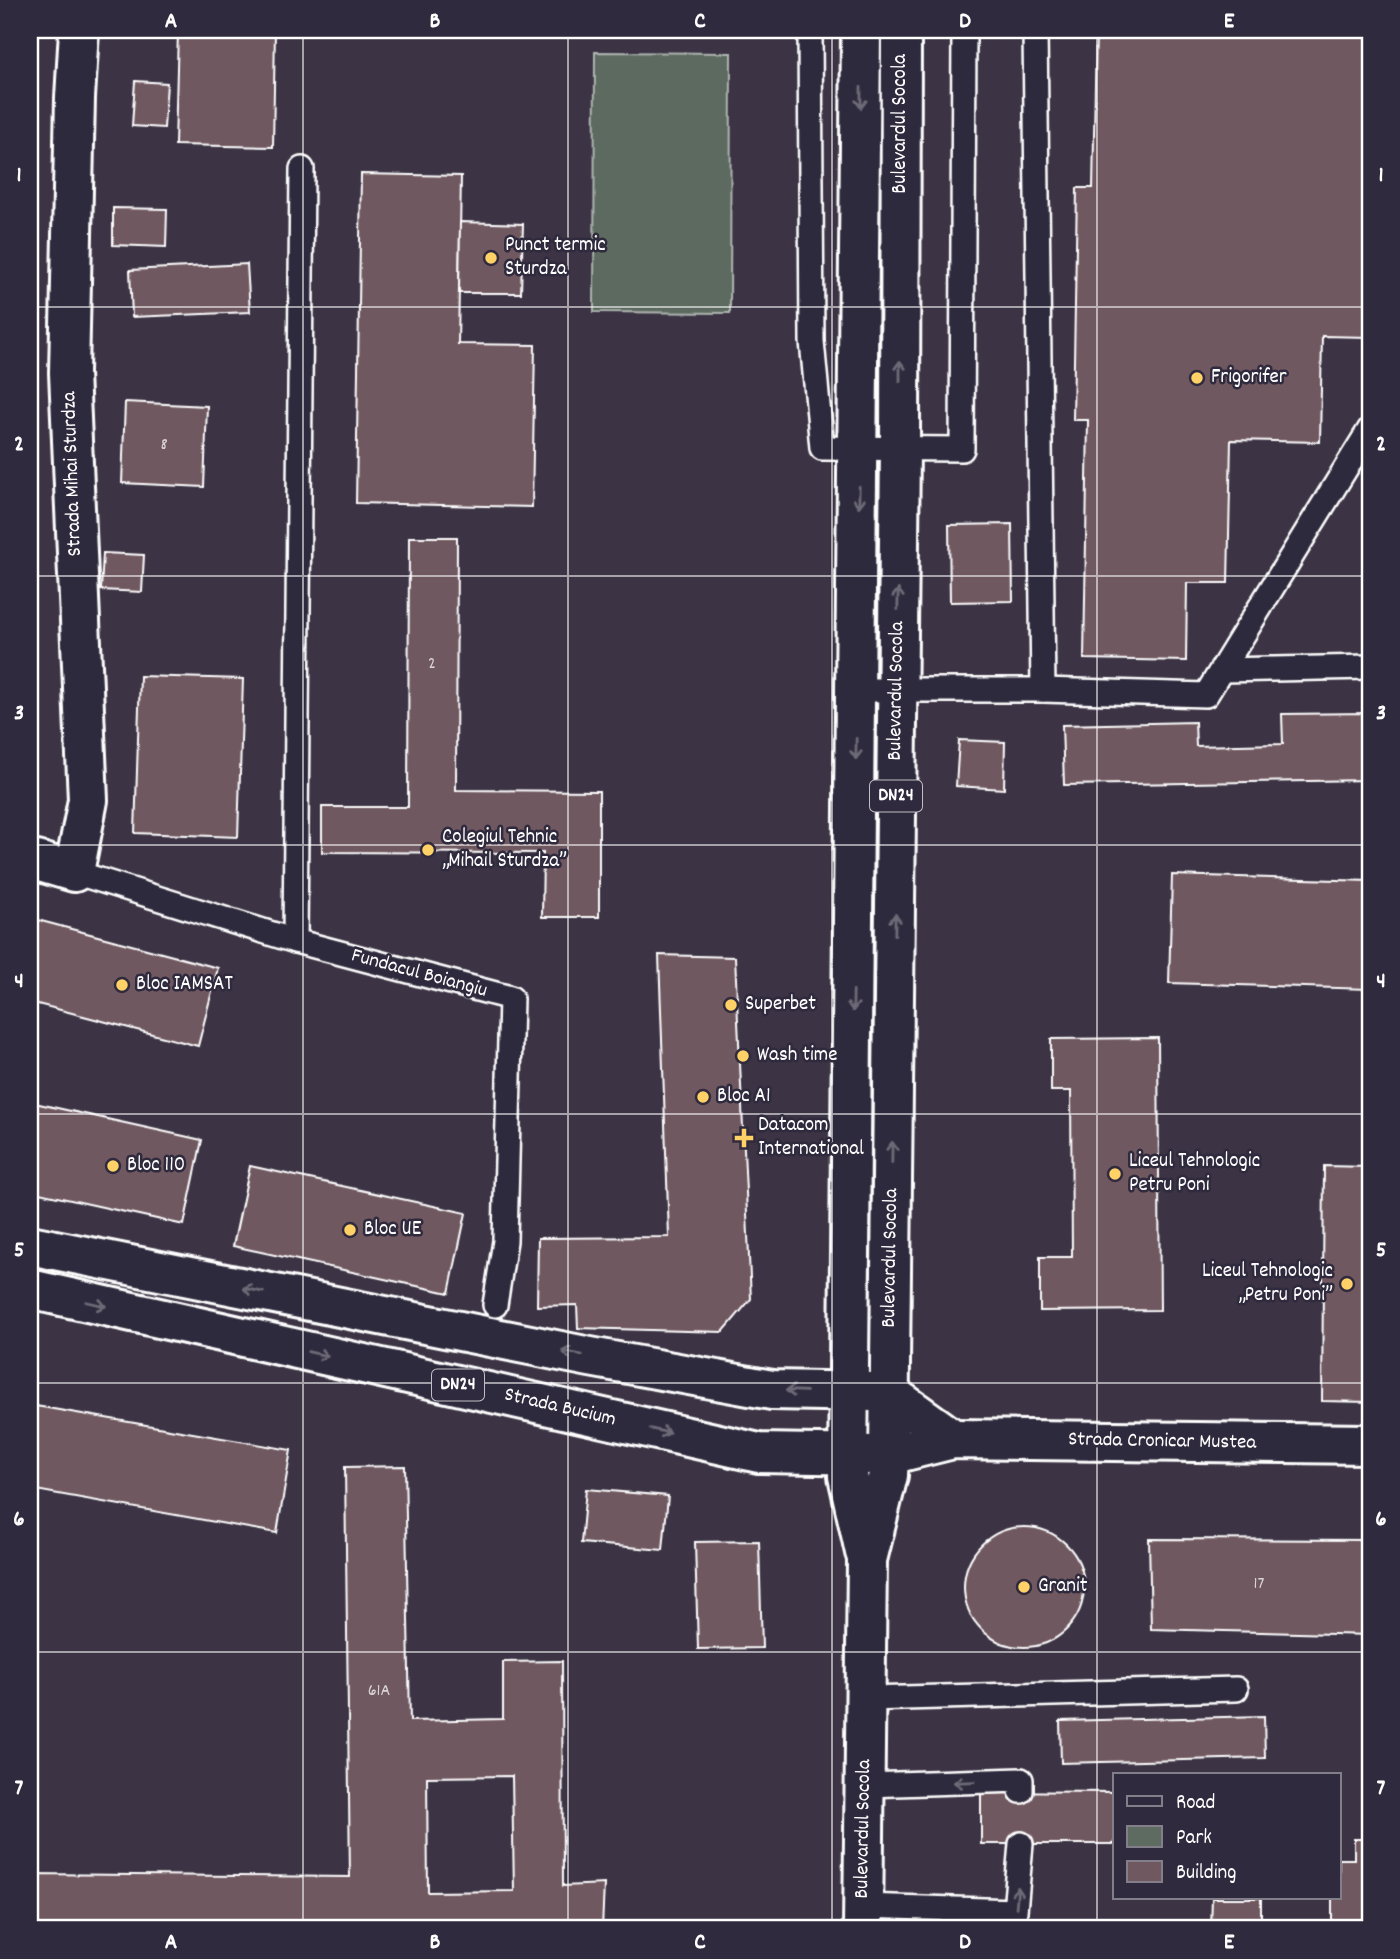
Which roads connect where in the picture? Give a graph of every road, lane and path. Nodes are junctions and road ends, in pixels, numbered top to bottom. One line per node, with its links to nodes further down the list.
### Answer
1 (79, 30): 17 (main road, Strada Mihai Sturdza)
2 (810, 30): 9 (lane)
3 (861, 30): 9 (main road, Bulevardul Socola / DN24, one-way to 9)
4 (901, 30): 10 (main road, Bulevardul Socola / DN24, one-way to 4)
5 (964, 30): 10 (lane)
6 (1035, 30): 15 (lane)
7 (302, 169): 18 (lane)
8 (1370, 429): 12 (lane)
9 (859, 448): 10 (lane); 13 (main road, Bulevardul Socola / DN24, one-way to 13)
10 (900, 449): 14 (main road, Bulevardul Socola / DN24, one-way to 10)
11 (1370, 667): 12 (lane)
12 (1223, 670): 15 (lane)
13 (856, 690): 14 (lane); 22 (main road, Bulevardul Socola / DN24, one-way to 22)
14 (897, 690): 15 (lane); 23 (main road, Bulevardul Socola / DN24, one-way to 14)
15 (1043, 690)
16 (30, 862): 17 (main road)
17 (74, 872): 18 (lane, Fundacul Boiangiu)
18 (295, 941): 21 (lane, Fundacul Boiangiu)
19 (30, 1245): 22 (main road, one-way to 19)
20 (30, 1289): 26 (main road, Strada Bucium / DN24, one-way to 26)
21 (495, 1305)
22 (849, 1392): 23 (main road); 26 (main road, Bulevardul Socola / DN24)
23 (889, 1393): 24 (main road); 27 (main road, Bulevardul Socola / DN24)
24 (953, 1439): 25 (main road, Strada Cronicar Mustea); 27 (main road, Strada Cronicar Mustea)
25 (1370, 1444)
26 (849, 1454): 27 (main road, Strada Bucium / DN24); 28 (main road, Bulevardul Socola / DN24)
27 (888, 1455): 28 (main road, Bulevardul Socola / DN24)
28 (867, 1560): 30 (main road, Bulevardul Socola / DN24)
29 (1236, 1689): 30 (lane)
30 (866, 1699): 31 (main road, Bulevardul Socola / DN24)
31 (865, 1785): 32 (lane, one-way to 31); 34 (main road, Bulevardul Socola / DN24)
32 (1021, 1791)
33 (1021, 1844): 34 (lane, one-way to 33)
34 (863, 1918)

